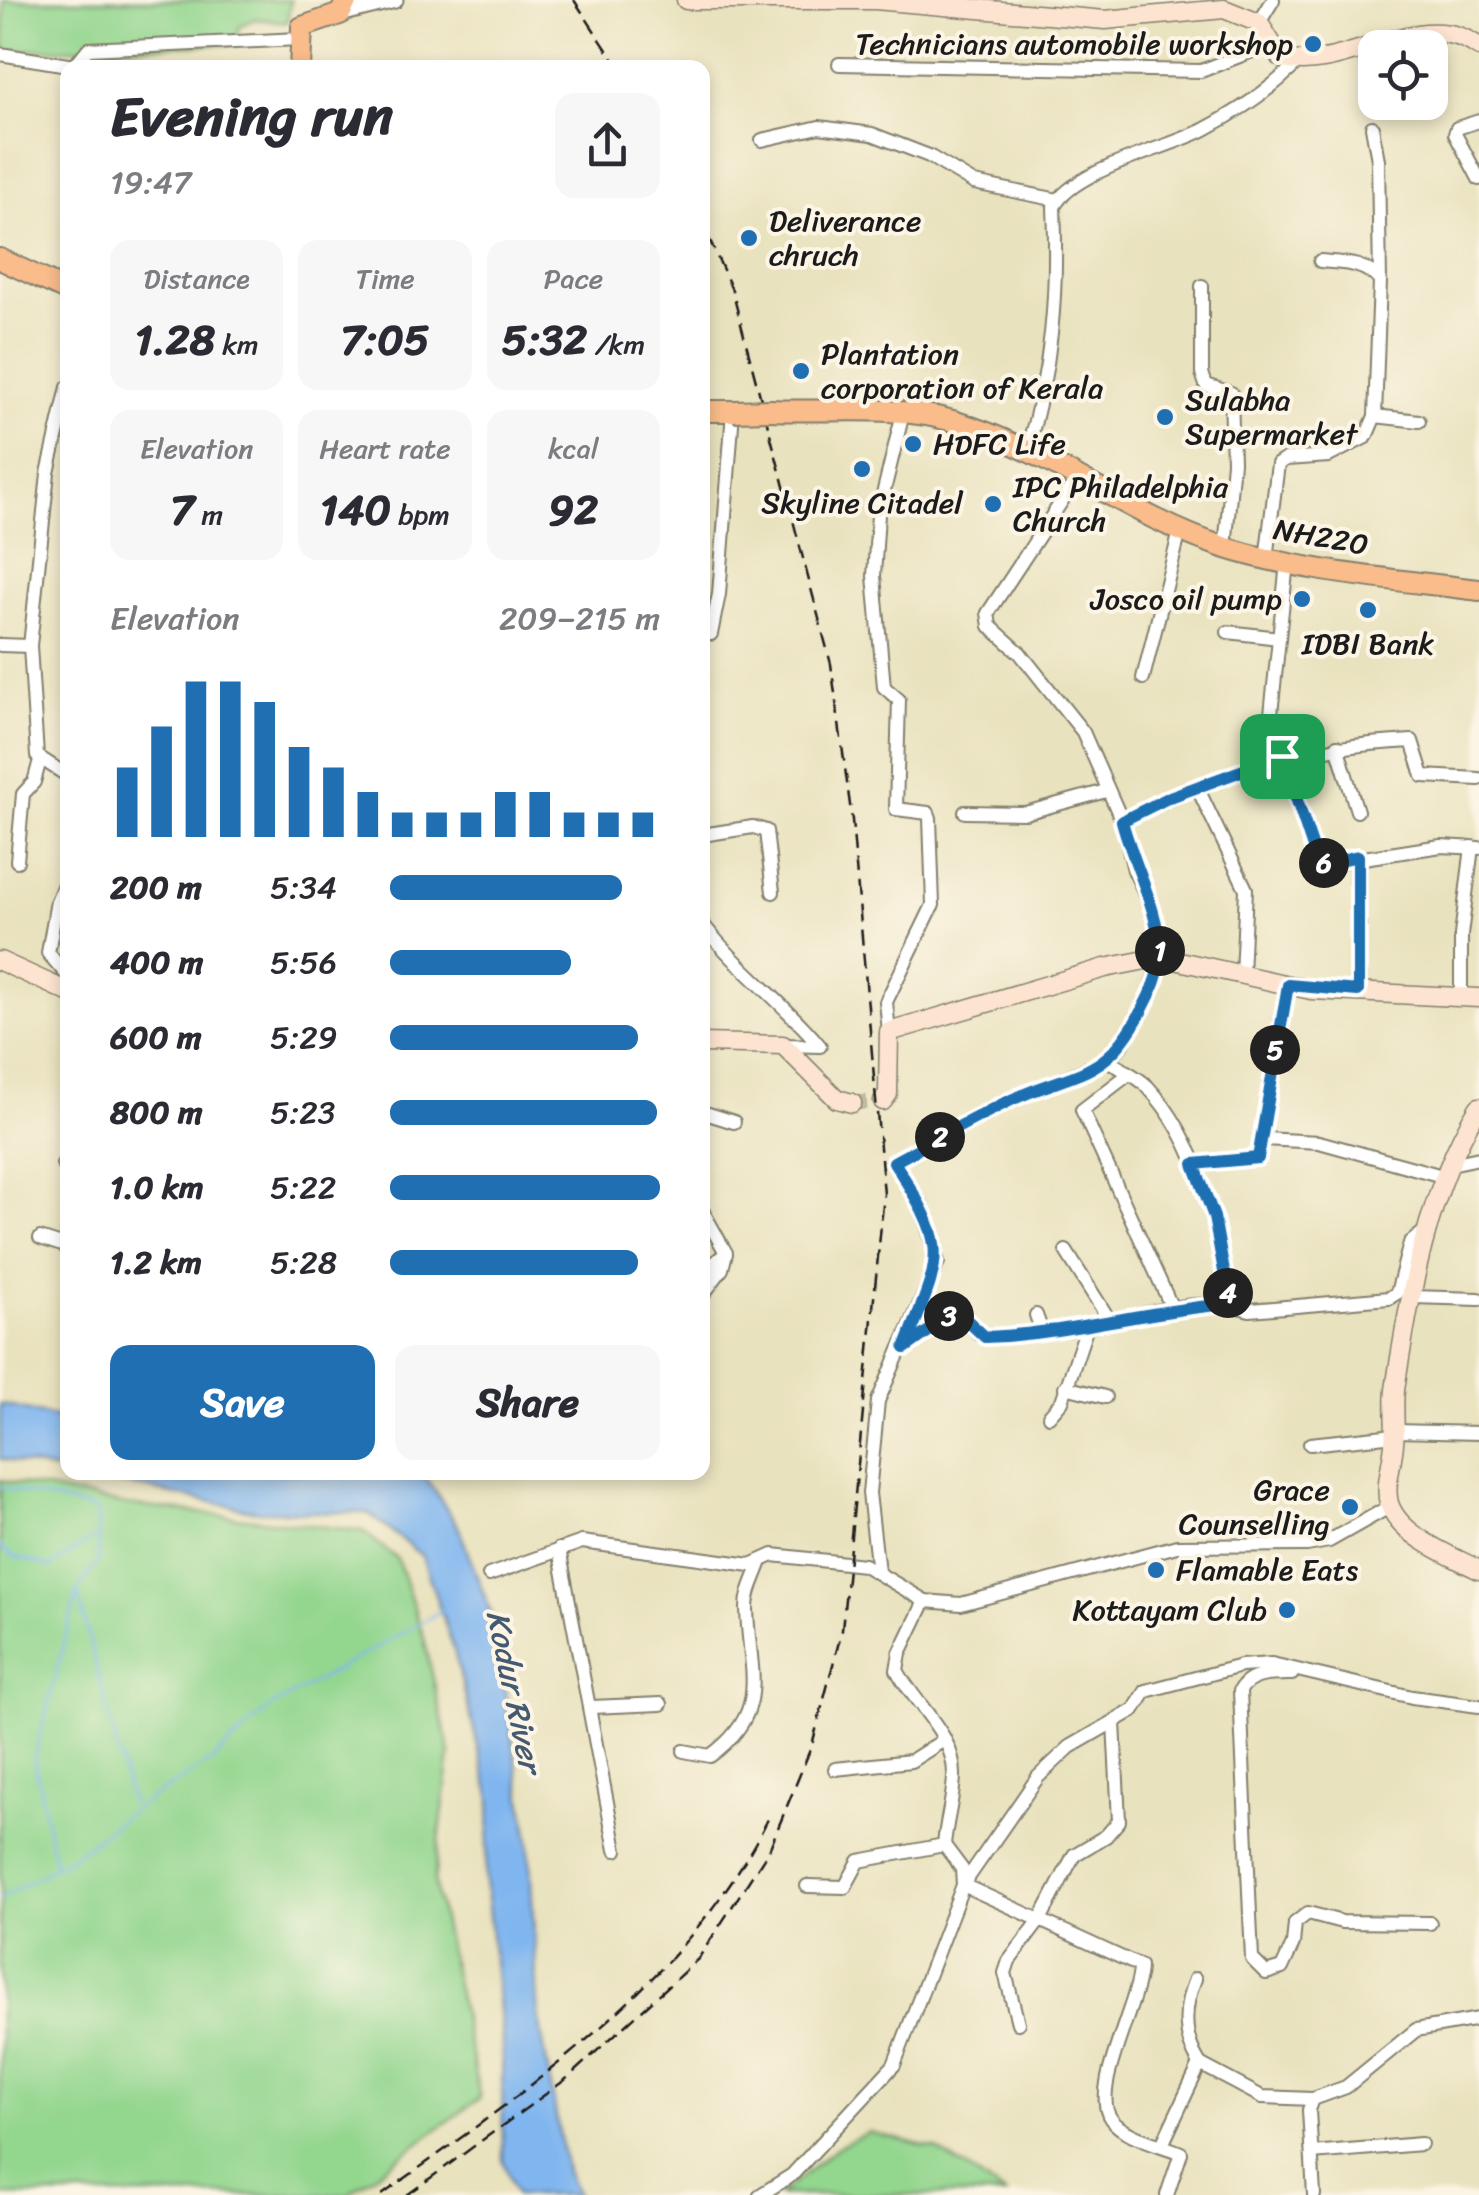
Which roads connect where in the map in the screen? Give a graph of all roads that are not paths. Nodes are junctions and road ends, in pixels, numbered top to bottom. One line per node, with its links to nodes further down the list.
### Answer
1 (395, 0): 4 (street)
2 (686, 0): 5 (main road)
3 (1273, 0): 5 (street)
4 (344, 7): 6 (highway)
5 (1260, 24): 7 (main road)
6 (299, 39): 10 (street); 11 (highway)
7 (1273, 42): 12 (main road); 14 (street)
8 (1479, 47): 12 (main road)
9 (0, 54): 13 (street)
10 (79, 60)
11 (300, 60)
12 (1300, 60): 19 (street)
13 (60, 64)
14 (840, 64)
15 (1479, 120): 18 (street)
16 (1372, 126): 22 (street)
17 (762, 140): 19 (street)
18 (1479, 180)
19 (1058, 200): 31 (street)
20 (0, 258): 23 (highway)
21 (1320, 261): 22 (street)
22 (1380, 281): 28 (street)
23 (60, 286)
24 (1202, 286): 34 (street)
25 (710, 410): 26 (highway, NH220)
26 (732, 410): 27 (highway, NH220, bridge); 38 (street)
27 (903, 413): 31 (highway, NH220); 68 (street)
28 (1374, 416): 29 (street); 35 (street)
29 (1419, 421)
30 (60, 422): 41 (street)
31 (1026, 452): 32 (highway, NH220)
32 (1077, 478): 33 (highway, NH220); 49 (street)
33 (1180, 531): 34 (highway, NH220); 42 (street)
34 (1226, 548): 35 (highway, NH220)
35 (1277, 561): 36 (highway, NH220); 39 (street)
36 (1479, 590)
37 (1228, 632): 39 (street)
38 (711, 634)
39 (1279, 638): 44 (street)
40 (0, 645): 41 (street)
41 (30, 646): 45 (street)
42 (1143, 678)
43 (1338, 746): 44 (street); 47 (street); 50 (street)
44 (1282, 756): 48 (street); 55 (street)
45 (40, 760): 46 (street); 56 (street)
46 (60, 771)
47 (1479, 779)
48 (1198, 787): 52 (street); 63 (street)
49 (1106, 792): 51 (street); 52 (street)
50 (1357, 811)
51 (965, 812)
52 (1122, 821): 60 (street)
53 (710, 833): 57 (street)
54 (1476, 848): 55 (street); 67 (street)
55 (1358, 856): 66 (street)
56 (17, 862)
57 (773, 892)
58 (60, 894): 62 (street)
59 (710, 934): 70 (street)
60 (1161, 957): 63 (main road); 68 (main road); 71 (street)
61 (0, 961): 65 (main road)
62 (60, 967)
63 (1242, 975): 64 (main road)
64 (1288, 985): 66 (main road); 78 (street)
65 (60, 988)
66 (1358, 991): 67 (main road)
67 (1470, 997)
68 (889, 1032): 73 (main road)
69 (710, 1043): 70 (main road)
70 (783, 1045): 74 (main road)
71 (1108, 1060): 72 (street); 98 (street)
72 (1129, 1074): 80 (street); 93 (street)
73 (883, 1101)
74 (852, 1103)
75 (1479, 1107): 81 (main road)
76 (710, 1114): 77 (street)
77 (734, 1122)
78 (1263, 1139): 80 (street); 81 (street)
79 (1479, 1158): 81 (street)
80 (1194, 1164): 92 (street)
81 (1448, 1170): 83 (main road)
82 (710, 1224): 87 (street)
83 (1430, 1227): 90 (main road); 92 (street)
84 (40, 1238): 85 (street)
85 (60, 1244)
86 (1066, 1251): 95 (street)
87 (726, 1253): 88 (street); 89 (street)
88 (710, 1266)
89 (710, 1285)
90 (1412, 1297): 91 (street); 102 (main road)
91 (1479, 1300)
92 (1230, 1304): 93 (street)
93 (1172, 1308): 95 (street)
94 (1036, 1315): 97 (street)
95 (1110, 1321): 96 (street)
96 (1087, 1326): 97 (street); 99 (street)
97 (1042, 1332): 98 (street)
98 (905, 1348): 109 (street)
99 (1065, 1387): 100 (street); 101 (street)
100 (1106, 1397)
101 (1049, 1416)
102 (1395, 1433): 103 (street); 104 (street); 105 (main road)
103 (1479, 1433)
104 (1310, 1444)
105 (1390, 1507): 108 (main road); 111 (street)
106 (559, 1549): 107 (street); 110 (street); 115 (street)
107 (760, 1564): 109 (street); 118 (street)
108 (1479, 1570)
109 (878, 1572): 111 (street)
110 (489, 1574)
111 (926, 1601): 117 (street)
112 (1304, 1673): 114 (street); 116 (street); 125 (street)
113 (661, 1704): 115 (street)
114 (1479, 1706)
115 (590, 1707): 121 (street)
116 (1114, 1722): 122 (street); 124 (street)
117 (944, 1740): 119 (street); 120 (street)
118 (684, 1751)
119 (835, 1769)
120 (944, 1845): 122 (street); 123 (street)
121 (616, 1850)
122 (963, 1885): 124 (street); 134 (street)
123 (807, 1886)
124 (1040, 1920): 128 (street); 132 (street)
125 (1430, 1923)
126 (1195, 1979): 129 (street)
127 (1479, 2020): 130 (street)
128 (1018, 2023)
129 (1200, 2064): 130 (street); 132 (street)
130 (1313, 2098): 133 (street)
131 (1421, 2144): 133 (street)
132 (1162, 2145): 135 (street)
133 (1312, 2153): 136 (street)
134 (760, 2195)
135 (1166, 2195)
136 (1314, 2195)

